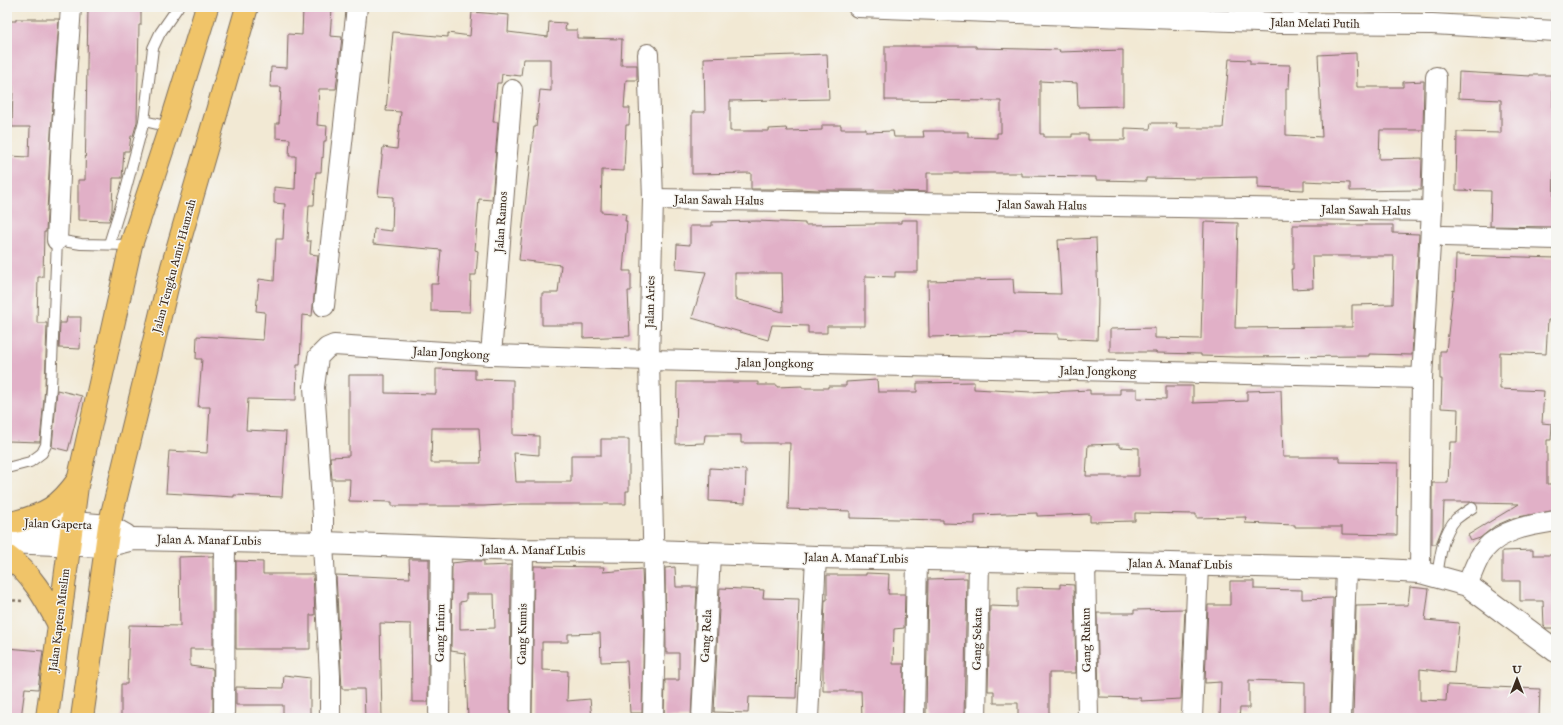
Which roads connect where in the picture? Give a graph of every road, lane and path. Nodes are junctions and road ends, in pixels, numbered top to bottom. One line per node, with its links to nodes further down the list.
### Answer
1 (71, 7): 18 (street)
2 (178, 7): 12 (lane)
3 (207, 7): 13 (main road)
4 (247, 7): 31 (main road, Jalan Tengku Amir Hamzah)
5 (357, 7): 21 (street)
6 (858, 7): 7 (street, Jalan Melati Putih)
7 (1281, 15): 8 (street, Jalan Melati Putih)
8 (1556, 31)
9 (648, 54): 14 (street, Jalan Aries)
10 (1436, 77): 15 (street)
11 (512, 90): 22 (street, Jalan Ramos)
12 (144, 121): 13 (lane); 19 (lane)
13 (170, 127): 20 (main road)
14 (653, 199): 15 (street, Jalan Sawah Halus); 23 (street, Jalan Aries)
15 (1432, 211): 24 (street)
16 (1443, 236): 17 (street)
17 (1556, 239)
18 (57, 240): 19 (lane); 25 (lane)
19 (109, 244): 20 (lane)
20 (131, 245): 26 (main road)
21 (324, 306)
22 (491, 355): 23 (street, Jalan Jongkong); 34 (street, Jalan Jongkong)
23 (649, 360): 24 (street, Jalan Jongkong); 38 (street, Jalan Aries)
24 (1422, 378): 47 (street)
25 (7, 468)
26 (79, 478): 29 (main road); 30 (main road)
27 (1472, 508): 47 (lane)
28 (1556, 521): 48 (street)
29 (11, 522): 30 (street, Jalan Gaperta)
30 (73, 523): 31 (street, Jalan Gaperta); 35 (main road, Jalan Kapten Muslim)
31 (107, 536): 32 (street, Jalan A. Manaf Lubis); 35 (street, Jalan Gaperta); 52 (main road)
32 (225, 541): 34 (street, Jalan A. Manaf Lubis); 53 (street)
33 (7, 542): 35 (street, Jalan Gaperta)
34 (323, 543): 36 (street, Jalan A. Manaf Lubis); 54 (street, Jalan Jongkong)
35 (69, 545): 49 (main road, Jalan Kapten Muslim)
36 (441, 548): 37 (street, Jalan A. Manaf Lubis); 55 (street, Gang Intim)
37 (523, 550): 38 (street, Jalan A. Manaf Lubis); 56 (street, Gang Kumis)
38 (653, 551): 39 (street, Jalan A. Manaf Lubis); 57 (street, Jalan Aries)
39 (710, 554): 41 (street, Jalan A. Manaf Lubis); 58 (street, Gang Rela)
40 (7, 556): 49 (main road)
41 (816, 558): 42 (street, Jalan A. Manaf Lubis); 59 (street)
42 (917, 559): 43 (street, Jalan A. Manaf Lubis); 60 (street)
43 (979, 560): 44 (street, Jalan A. Manaf Lubis); 61 (street, Gang Sekata)
44 (1085, 562): 45 (street, Jalan A. Manaf Lubis); 62 (street, Gang Rukun)
45 (1198, 565): 46 (street, Jalan A. Manaf Lubis); 63 (street)
46 (1346, 568): 47 (street, Jalan A. Manaf Lubis); 64 (street)
47 (1429, 574): 48 (street, Jalan A. Manaf Lubis)
48 (1467, 585): 50 (street, Jalan A. Manaf Lubis)
49 (58, 623): 51 (main road, Jalan Kapten Muslim)
50 (1556, 651)
51 (47, 718)
52 (82, 718)
53 (224, 718)
54 (330, 718)
55 (439, 718)
56 (521, 718)
57 (653, 718)
58 (702, 718)
59 (808, 718)
60 (914, 718)
61 (976, 718)
62 (1088, 718)
63 (1192, 718)
64 (1340, 718)

